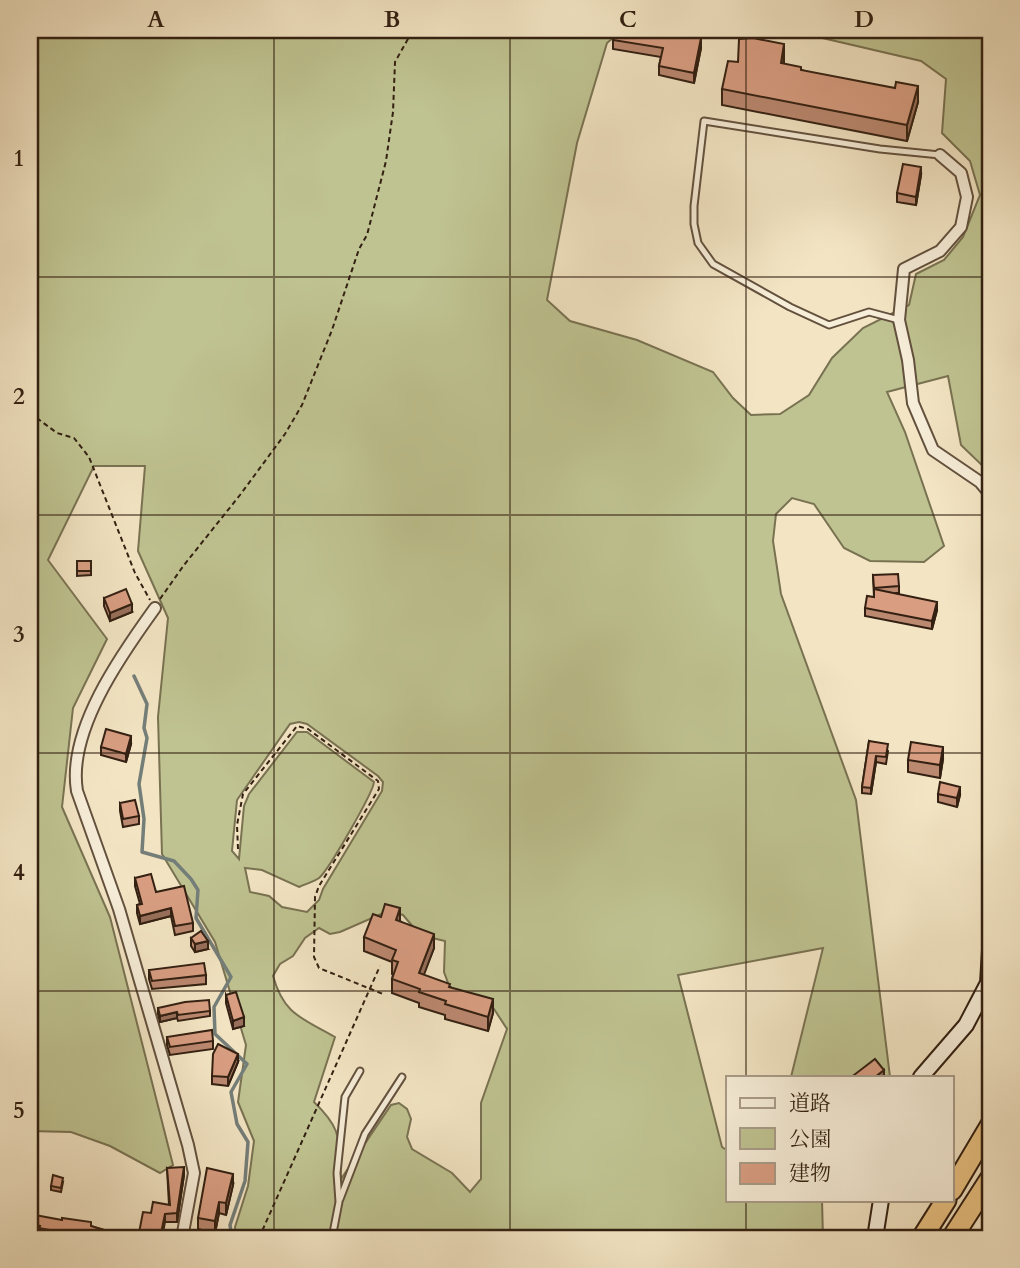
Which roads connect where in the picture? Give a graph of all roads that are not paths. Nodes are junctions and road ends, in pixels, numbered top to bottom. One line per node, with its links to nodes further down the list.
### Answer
1 (940, 155): 2 (street); 2 (lane)
2 (899, 320): 3 (street)
3 (990, 494)
4 (155, 608): 15 (street)
5 (990, 950): 7 (street)
6 (360, 1070): 12 (lane)
7 (922, 1076)
8 (402, 1077): 12 (lane)
9 (990, 1126): 11 (highway)
10 (990, 1179): 19 (highway)
11 (954, 1187)
12 (339, 1202): 16 (lane)
13 (881, 1202): 17 (street)
14 (945, 1202): 18 (highway)
15 (182, 1238)
16 (332, 1238)
17 (875, 1238)
18 (922, 1238)
19 (952, 1238)

